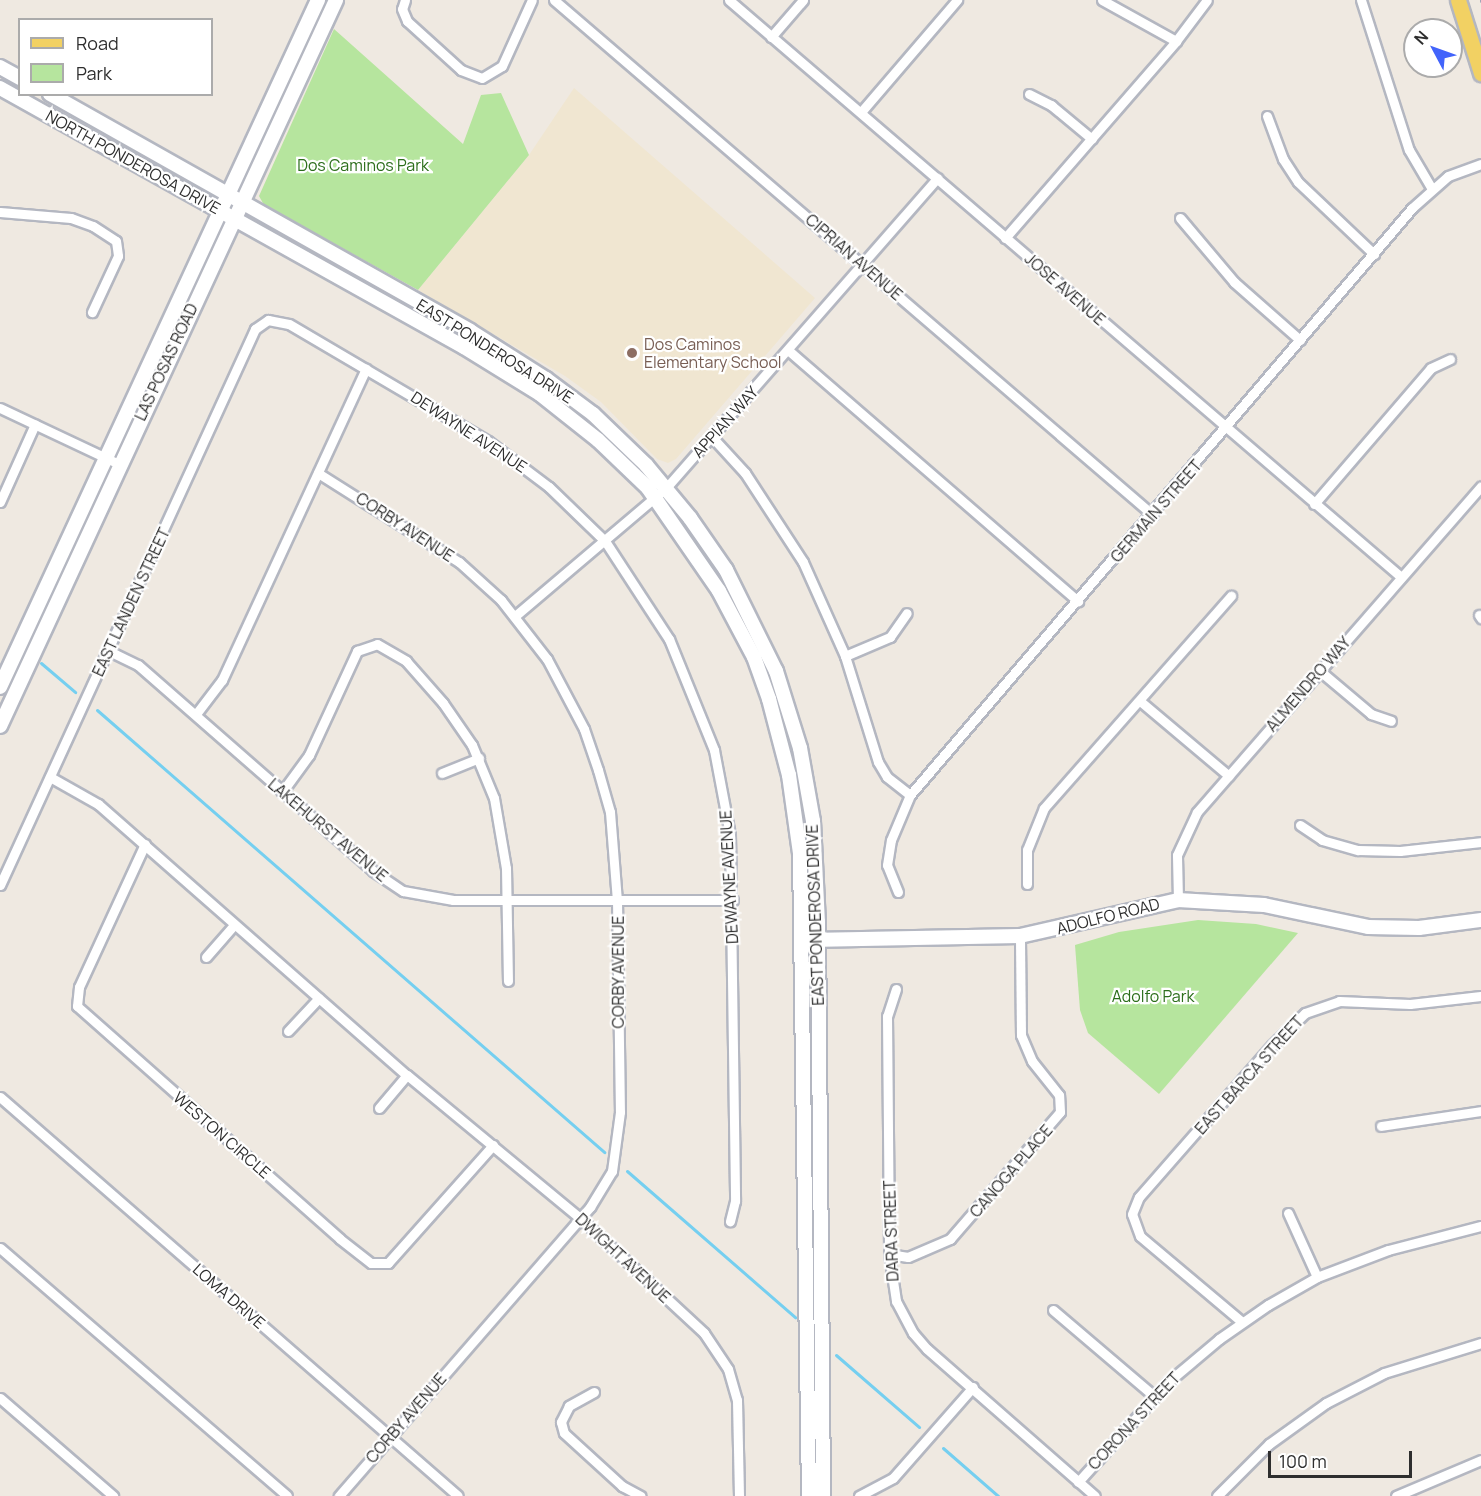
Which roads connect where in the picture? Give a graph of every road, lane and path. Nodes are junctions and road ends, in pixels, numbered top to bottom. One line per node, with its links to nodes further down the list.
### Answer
1 (318, 0): 29 (main road, LAS POSAS ROAD)
2 (328, 0): 19 (main road)
3 (336, 0): 19 (main road, LAS POSAS ROAD)
4 (405, 0): 5 (street)
5 (532, 0)
6 (554, 0): 37 (street, CIPRIAN AVENUE)
7 (729, 0): 14 (street, JOSE AVENUE)
8 (803, 0): 14 (street)
9 (957, 0): 23 (street)
10 (1102, 0): 15 (street)
11 (1207, 0): 15 (street)
12 (1361, 0): 28 (street)
13 (1458, 0): 17 (main road)
14 (771, 37): 23 (street, JOSE AVENUE)
15 (1176, 41): 25 (street)
16 (0, 67): 18 (main road)
17 (1481, 73)
18 (18, 77)
19 (298, 81): 30 (main road, LAS POSAS ROAD)
20 (0, 88): 32 (main road, NORTH PONDEROSA DRIVE)
21 (1029, 94): 25 (street)
22 (54, 96): 29 (main road, NORTH PONDEROSA DRIVE)
23 (861, 112): 27 (street, JOSE AVENUE)
24 (1268, 116): 36 (street)
25 (1092, 139): 35 (street)
26 (1481, 165): 28 (street, GERMAIN STREET)
27 (937, 178): 35 (street, JOSE AVENUE); 37 (street, APPIAN WAY)
28 (1432, 189): 36 (street, GERMAIN STREET)
29 (227, 195): 30 (main road, NORTH PONDEROSA DRIVE); 32 (main road, LAS POSAS ROAD)
30 (241, 203): 34 (main road, LAS POSAS ROAD); 52 (main road, EAST PONDEROSA DRIVE)
31 (0, 212): 38 (street)
32 (220, 212): 34 (main road, NORTH PONDEROSA DRIVE); 48 (main road, LAS POSAS ROAD)
33 (1180, 218): 40 (street)
34 (234, 219): 49 (main road, LAS POSAS ROAD); 52 (main road, EAST PONDEROSA DRIVE)
35 (1005, 238): 46 (street, JOSE AVENUE)
36 (1374, 254): 40 (street, GERMAIN STREET)
37 (863, 264): 41 (street, APPIAN WAY); 55 (street, CIPRIAN AVENUE)
38 (92, 312)
39 (264, 322): 43 (street, DEWAYNE AVENUE); 62 (street, EAST LANDEN STREET)
40 (1300, 340): 46 (street, GERMAIN STREET)
41 (788, 350): 47 (street, APPIAN WAY); 59 (street)
42 (1450, 358): 54 (street)
43 (366, 369): 50 (street); 56 (street, DEWAYNE AVENUE)
44 (0, 408): 45 (street)
45 (35, 424): 48 (street); 53 (street)
46 (1227, 429): 54 (street, JOSE AVENUE); 55 (street, GERMAIN STREET)
47 (712, 437): 52 (street, APPIAN WAY); 63 (street)
48 (105, 458): 49 (street); 65 (main road, LAS POSAS ROAD)
49 (119, 464): 69 (main road, LAS POSAS ROAD)
50 (318, 473): 61 (street, CORBY AVENUE); 67 (street)
51 (1481, 487): 57 (street, ALMENDRO WAY)
52 (660, 493): 56 (street, APPIAN WAY); 89 (main road, EAST PONDEROSA DRIVE)
53 (0, 502)
54 (1314, 504): 57 (street, JOSE AVENUE)
55 (1153, 515): 59 (street, GERMAIN STREET)
56 (605, 541): 61 (street, APPIAN WAY); 83 (street, DEWAYNE AVENUE)
57 (1401, 578): 64 (street, ALMENDRO WAY)
58 (1231, 596): 66 (street)
59 (1078, 601): 75 (street, GERMAIN STREET)
60 (907, 613): 63 (street)
61 (515, 616): 82 (street, CORBY AVENUE)
62 (109, 651): 67 (street, LAKEHURST AVENUE); 73 (street, EAST LANDEN STREET)
63 (845, 656): 75 (street)
64 (1320, 671): 68 (street); 72 (street, ALMENDRO WAY)
65 (0, 687)
66 (1140, 701): 72 (street); 79 (street)
67 (196, 714): 74 (street, LAKEHURST AVENUE)
68 (1391, 722)
69 (0, 726)
70 (479, 758): 71 (street); 74 (street); 85 (street)
71 (442, 772)
72 (1229, 776): 84 (street, ALMENDRO WAY)
73 (50, 777): 78 (street, DWIGHT AVENUE); 80 (street, EAST LANDEN STREET)
74 (282, 792): 85 (street, LAKEHURST AVENUE)
75 (910, 795): 81 (street, GERMAIN STREET)
76 (1300, 825): 77 (street)
77 (1481, 842)
78 (145, 844): 87 (street, DWIGHT AVENUE); 101 (street, WESTON CIRCLE)
79 (1027, 884)
80 (0, 885)
81 (898, 892)
82 (617, 900): 83 (street, LAKEHURST AVENUE); 85 (street, LAKEHURST AVENUE); 103 (street, CORBY AVENUE)
83 (734, 900): 104 (street, DEWAYNE AVENUE)
84 (1178, 900): 86 (main road, ADOLFO ROAD); 88 (main road, ADOLFO ROAD)
85 (506, 901): 91 (street)
86 (1481, 920)
87 (234, 925): 90 (street); 94 (street, DWIGHT AVENUE)
88 (1020, 936): 89 (main road, ADOLFO ROAD); 107 (street, CANOGA PLACE)
89 (811, 940): 126 (main road, EAST PONDEROSA DRIVE); 127 (main road, EAST PONDEROSA DRIVE)
90 (207, 957)
91 (508, 981)
92 (896, 989): 107 (street, DARA STREET)
93 (1481, 996): 110 (street, EAST BARCA STREET)
94 (318, 998): 95 (street); 96 (street, DWIGHT AVENUE)
95 (288, 1031)
96 (408, 1075): 98 (street); 101 (street, DWIGHT AVENUE)
97 (0, 1097): 116 (street, LOMA DRIVE)
98 (379, 1108)
99 (1481, 1111): 100 (street)
100 (1382, 1126)
101 (493, 1145): 103 (street, DWIGHT AVENUE)
102 (1288, 1213): 108 (street)
103 (580, 1218): 116 (street, CORBY AVENUE); 125 (street, DWIGHT AVENUE)
104 (730, 1221)
105 (1481, 1226): 108 (street, CORONA STREET)
106 (0, 1248): 121 (street)
107 (889, 1254): 112 (street, DARA STREET)
108 (1317, 1278): 110 (street, CORONA STREET)
109 (1053, 1310): 114 (street)
110 (1242, 1322): 114 (street, CORONA STREET)
111 (1481, 1343): 130 (street)
112 (973, 1387): 118 (street, DARA STREET); 119 (street)
113 (594, 1392): 124 (street)
114 (1154, 1396): 118 (street, CORONA STREET)
115 (0, 1398): 120 (street)
116 (390, 1437): 122 (street, CORBY AVENUE); 123 (street, LOMA DRIVE)
117 (1481, 1460): 131 (street)
118 (1078, 1482): 129 (street, DARA STREET)
119 (879, 1492): 128 (street)
120 (113, 1496)
121 (286, 1496)
122 (339, 1496)
123 (458, 1496)
124 (641, 1496)
125 (739, 1496)
126 (809, 1496)
127 (823, 1496)
128 (859, 1496)
129 (1095, 1496)
130 (1217, 1496)
131 (1396, 1496)

